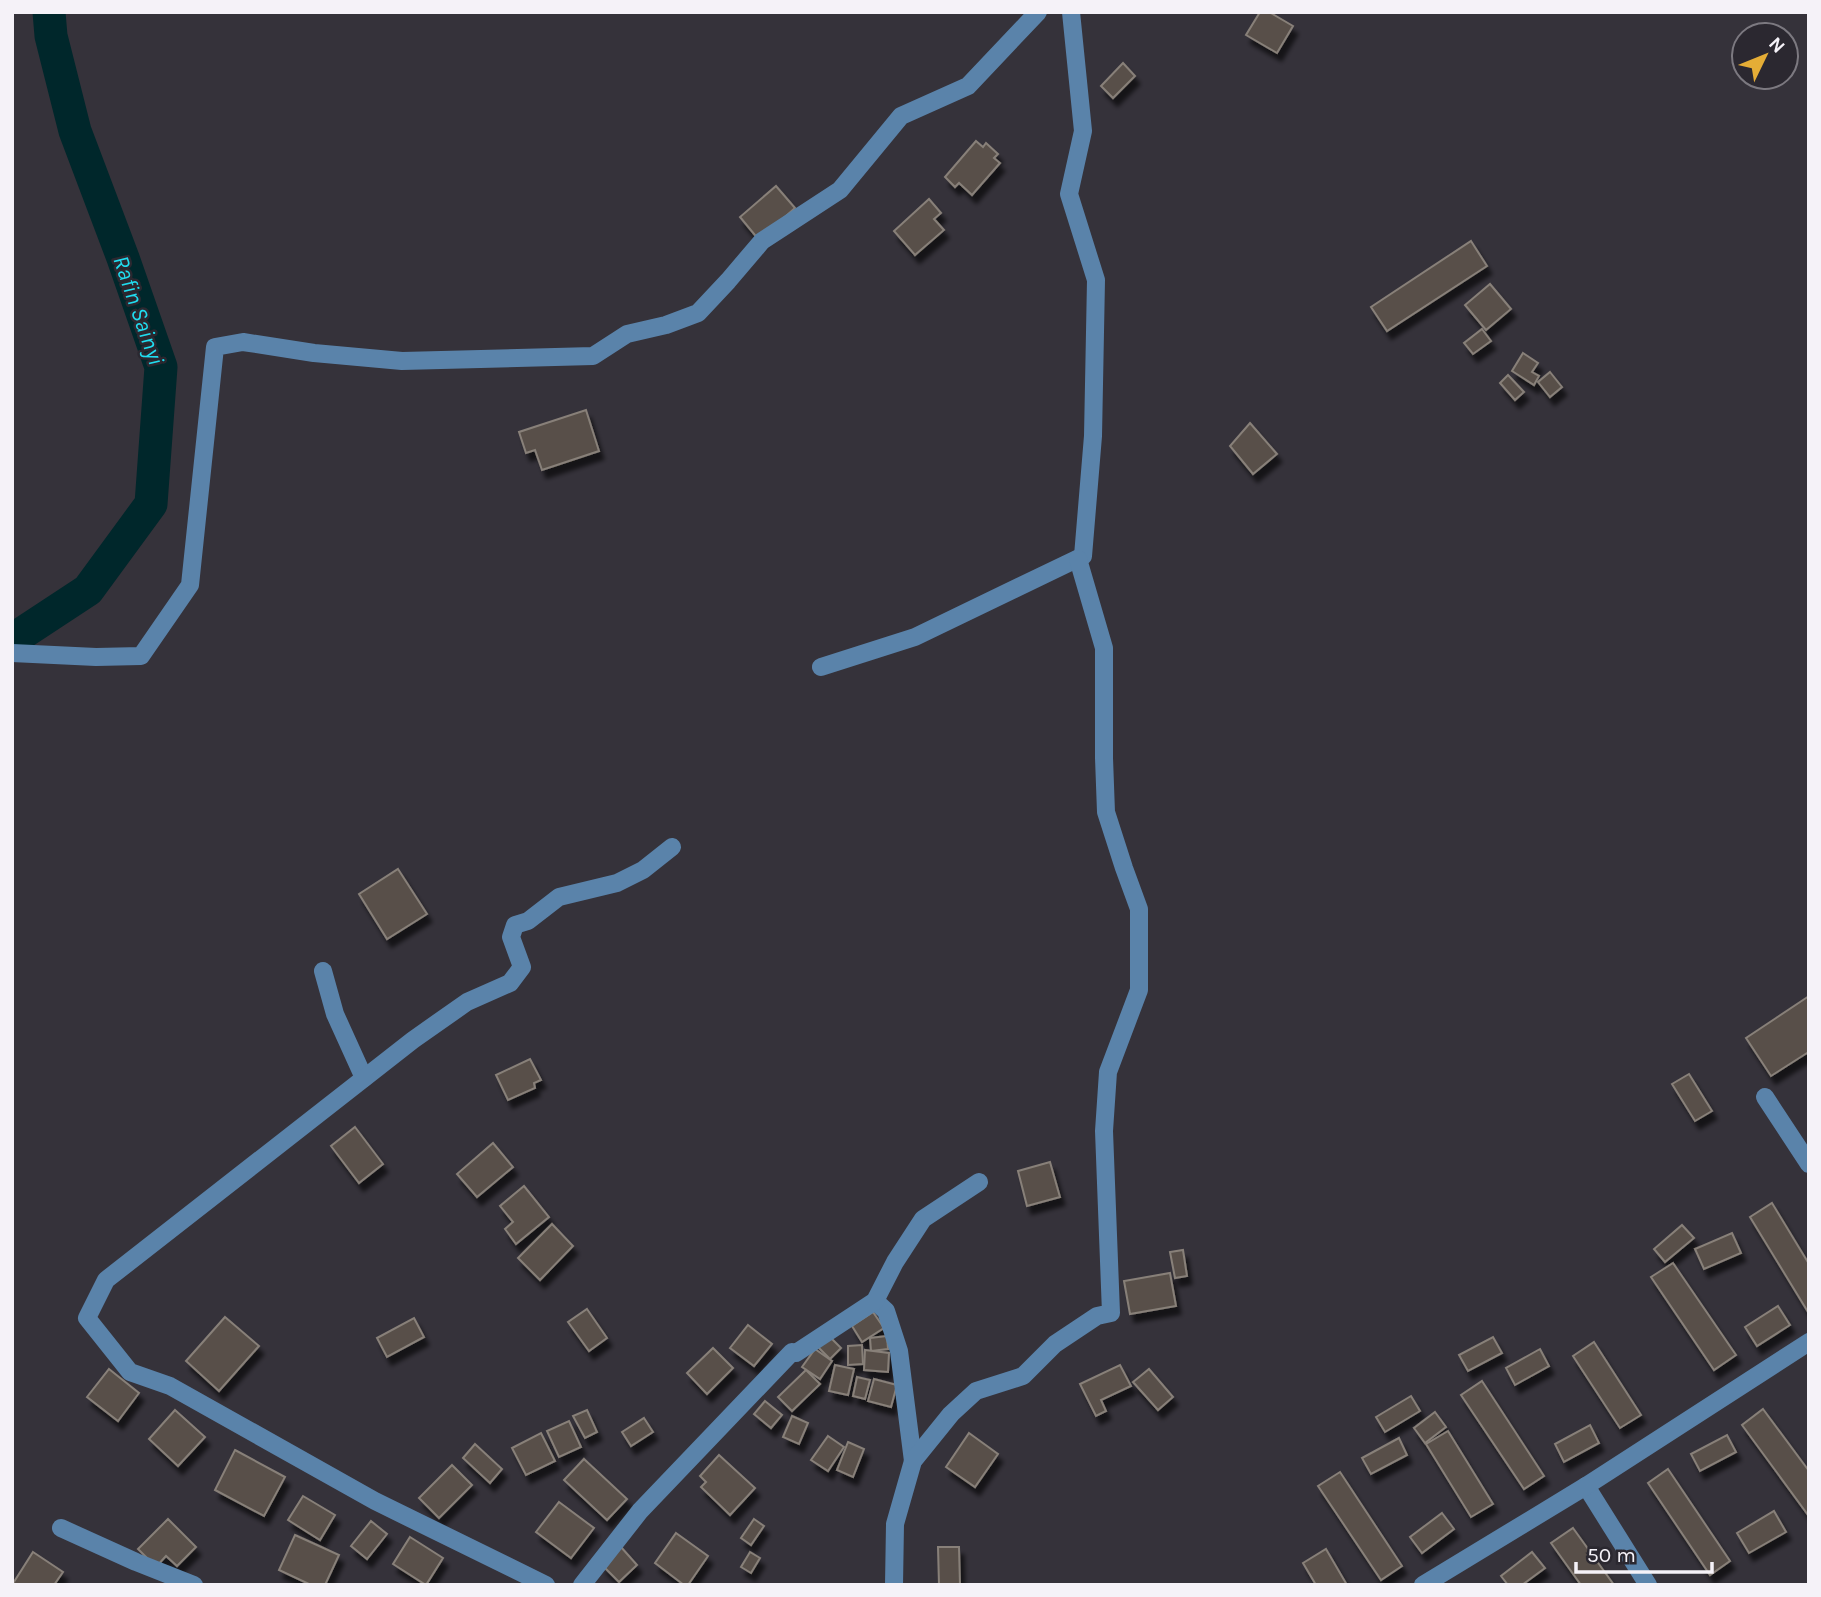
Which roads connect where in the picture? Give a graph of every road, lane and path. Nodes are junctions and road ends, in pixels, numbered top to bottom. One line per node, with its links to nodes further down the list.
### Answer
1 (1038, 12): 4 (street)
2 (1071, 12): 3 (street)
3 (1078, 559): 5 (street); 14 (street)
4 (12, 653)
5 (821, 667)
6 (672, 847): 8 (street)
7 (323, 971): 8 (street)
8 (364, 1078): 18 (street)
9 (1765, 1097): 10 (street)
10 (1809, 1164)
11 (979, 1182): 12 (street)
12 (875, 1301): 14 (street); 19 (street)
13 (1809, 1342): 15 (street)
14 (913, 1461): 20 (street)
15 (1586, 1486): 21 (street); 22 (street)
16 (61, 1528): 17 (street)
17 (194, 1585)
18 (546, 1585)
19 (582, 1585)
20 (894, 1585)
21 (1423, 1585)
22 (1648, 1585)

